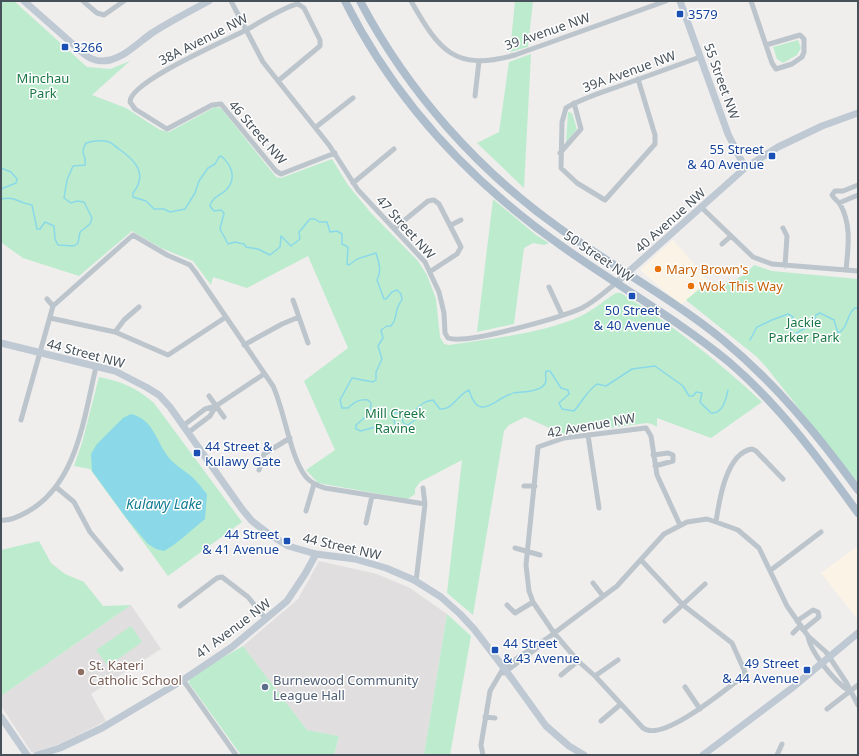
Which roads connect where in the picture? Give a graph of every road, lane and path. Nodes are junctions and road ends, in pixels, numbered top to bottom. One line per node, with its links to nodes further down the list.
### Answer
1 (24, 1): 4 (street)
2 (83, 1): 3 (street)
3 (124, 1)
4 (210, 1)
5 (231, 1): 12 (street, 47 Street NW)
6 (345, 1): 44 (main road, 50 Street NW)
7 (360, 1): 43 (main road, 50 Street NW)
8 (411, 1): 15 (street, 39 Avenue NW)
9 (666, 1): 15 (street, 39 Avenue NW)
10 (680, 1): 14 (street, 55 Street NW)
11 (751, 1): 13 (street)
12 (245, 30): 17 (street, 47 Street NW); 17 (street, 38A Avenue NW); 23 (street, 38A Avenue NW)
13 (766, 45): 13 (street)
14 (700, 57): 16 (street, 39A Avenue NW); 27 (street, 55 Street NW)
15 (479, 62): 18 (street)
16 (638, 79): 20 (street, 39A Avenue NW); 26 (street)
17 (278, 81): 22 (street, 47 Street NW)
18 (475, 96)
19 (352, 98): 22 (street)
20 (574, 103): 26 (street, 39A Avenue NW); 26 (street)
21 (858, 113): 27 (street, 40 Avenue NW)
22 (316, 127): 25 (street, 47 Street NW)
23 (167, 129): 25 (street, 46 Street NW)
24 (394, 149): 28 (street)
25 (335, 153): 28 (street, 47 Street NW)
26 (560, 153)
27 (745, 168): 32 (street, 40 Avenue NW)
28 (353, 183): 35 (street, 47 Street NW)
29 (858, 185): 31 (street)
30 (858, 195): 31 (street)
31 (839, 202): 40 (street)
32 (701, 207): 37 (street); 43 (street, 40 Avenue NW)
33 (461, 220): 34 (street)
34 (451, 226): 35 (street); 41 (street)
35 (395, 228): 41 (street, 47 Street NW)
36 (783, 228): 39 (street)
37 (731, 236): 38 (street); 39 (street)
38 (722, 244)
39 (785, 266): 40 (street)
40 (846, 270): 42 (street)
41 (431, 271): 55 (street, 47 Street NW)
42 (858, 271)
43 (628, 274): 44 (street, 40 Avenue NW); 79 (main road, 50 Street NW)
44 (616, 283): 50 (street, 40 Avenue NW); 84 (main road, 50 Street NW)
45 (550, 287): 50 (street)
46 (47, 299): 48 (street)
47 (293, 300): 52 (street)
48 (53, 306): 51 (street); 53 (street)
49 (139, 307): 54 (street)
50 (562, 316): 55 (street, 40 Avenue NW)
51 (226, 317): 54 (street); 58 (street)
52 (299, 317): 56 (street); 58 (street)
53 (50, 318): 54 (street); 59 (street)
54 (116, 332)
55 (447, 337)
56 (308, 342)
57 (1, 343): 59 (street, 44 Street NW)
58 (244, 345): 61 (street)
59 (39, 353): 60 (street, 44 Street NW); 65 (street)
60 (96, 367): 66 (street, 44 Street NW); 77 (street)
61 (264, 374): 63 (street); 69 (street)
62 (209, 396): 63 (street)
63 (216, 406): 64 (street); 66 (street); 67 (street)
64 (224, 417)
65 (21, 420)
66 (184, 425): 67 (street, 44 Street NW)
67 (189, 432): 92 (street, 44 Street NW)
68 (588, 435): 70 (street, 42 Avenue NW); 76 (street, 42 Avenue NW); 82 (street)
69 (290, 438): 72 (street); 74 (street)
70 (653, 455): 71 (street); 71 (street)
71 (655, 466): 88 (street)
72 (258, 470)
73 (783, 479): 86 (street)
74 (314, 484): 80 (street); 83 (street)
75 (524, 486): 76 (street)
76 (535, 486): 91 (street)
77 (56, 487): 85 (street); 95 (street)
78 (424, 488): 81 (street)
79 (858, 490)
80 (372, 496): 81 (street); 87 (street)
81 (425, 504): 97 (street)
82 (599, 508)
83 (306, 511)
84 (858, 513)
85 (1, 520)
86 (716, 522): 88 (street); 96 (street)
87 (366, 523)
88 (680, 525): 94 (street)
89 (821, 532): 96 (street)
90 (515, 548): 91 (street)
91 (528, 551): 93 (street); 101 (street)
92 (316, 554): 97 (street, 44 Street NW); 105 (street, 41 Avenue NW)
93 (540, 555)
94 (641, 560): 100 (street); 103 (street)
95 (121, 569)
96 (771, 570): 107 (street)
97 (416, 582): 118 (street, 44 Street NW)
98 (593, 583): 100 (street)
99 (705, 584): 103 (street)
100 (603, 596): 110 (street)
101 (533, 602): 102 (street); 110 (street)
102 (506, 605)
103 (683, 605): 106 (street); 127 (street)
104 (180, 606): 105 (street)
105 (266, 619): 121 (street, 41 Avenue NW)
106 (665, 621)
107 (797, 621): 108 (street); 108 (street)
108 (802, 628): 109 (street); 112 (street)
109 (792, 632)
110 (554, 633): 116 (street); 118 (street)
111 (858, 633): 114 (street)
112 (808, 636): 114 (street); 117 (street)
113 (858, 639): 114 (street)
114 (830, 658): 117 (street); 124 (street)
115 (618, 660): 120 (street)
116 (578, 661): 119 (street); 120 (street)
117 (823, 663): 124 (street); 139 (street)
118 (506, 669): 130 (street); 138 (street, 44 Street NW)
119 (561, 675)
120 (595, 676): 125 (street)
121 (183, 680): 135 (street, 41 Avenue NW); 136 (street)
122 (858, 685): 124 (street)
123 (685, 687): 127 (street)
124 (850, 692): 126 (street); 128 (street)
125 (621, 704): 127 (street); 132 (street)
126 (858, 705)
127 (700, 709)
128 (827, 709)
129 (1, 717): 134 (street)
130 (485, 717): 131 (street); 137 (street)
131 (495, 718)
132 (601, 721)
133 (782, 744): 140 (street)
134 (27, 755)
135 (37, 755)
136 (236, 755)
137 (483, 755)
138 (584, 755)
139 (702, 755)
140 (777, 755)

